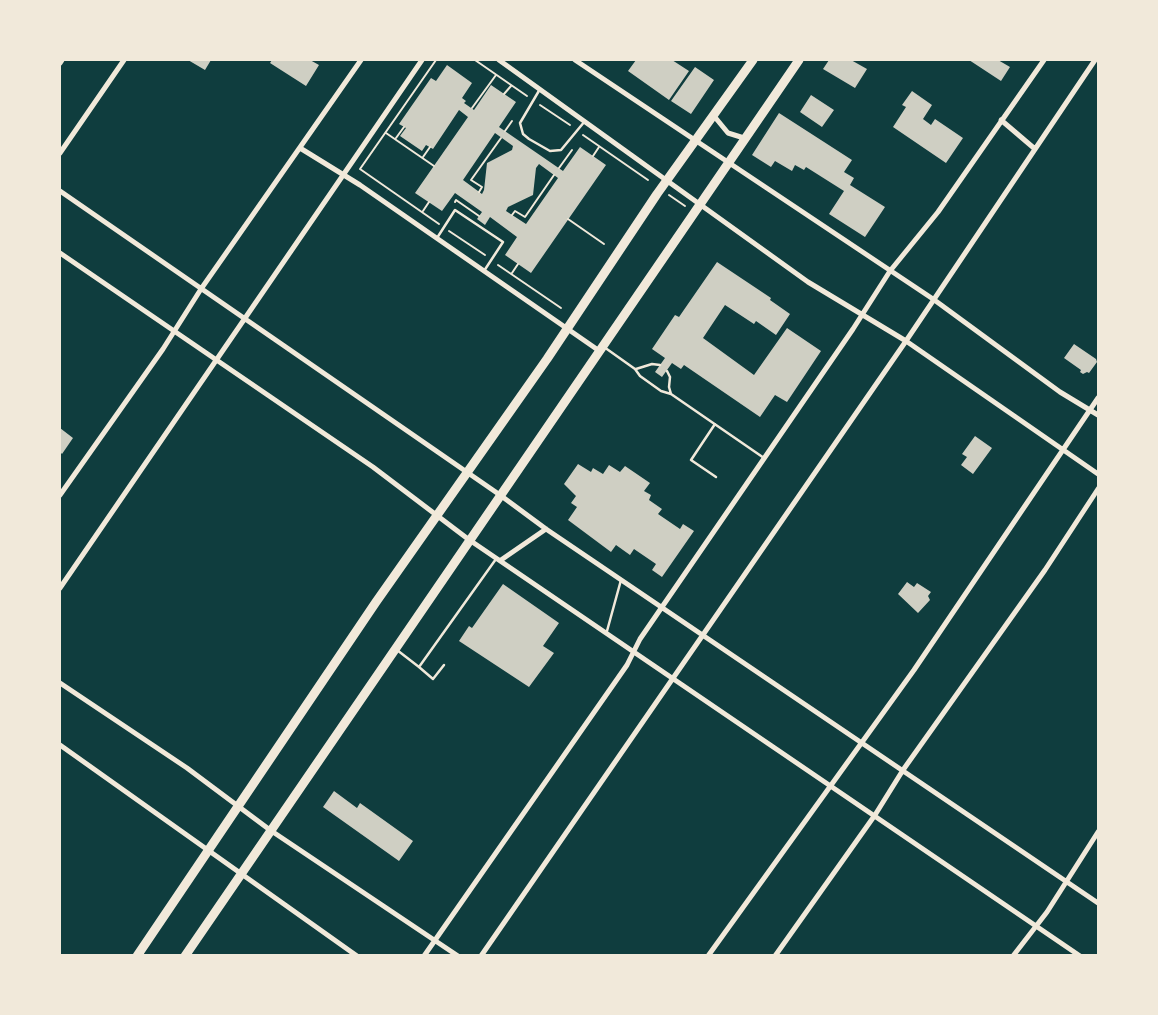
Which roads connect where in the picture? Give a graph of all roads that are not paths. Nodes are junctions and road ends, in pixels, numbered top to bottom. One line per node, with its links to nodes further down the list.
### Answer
1 (124, 60): 18 (street)
2 (361, 60): 16 (street)
3 (422, 60): 20 (street)
4 (499, 60): 10 (street)
5 (575, 60): 15 (street)
6 (753, 60): 11 (main road)
7 (799, 60): 14 (main road)
8 (1044, 60): 13 (street)
9 (1095, 60): 17 (street)
10 (540, 89): 12 (street); 12 (lane)
11 (714, 116): 14 (street); 15 (main road)
12 (585, 120): 21 (street)
13 (1001, 120): 17 (street); 27 (street)
14 (744, 138): 19 (main road)
15 (696, 141): 19 (street); 21 (main road)
16 (300, 148): 20 (street); 28 (street)
17 (1035, 149): 29 (street)
18 (60, 153)
19 (728, 161): 23 (main road); 27 (street)
20 (344, 175): 24 (street); 31 (street)
21 (667, 180): 23 (street); 32 (main road)
22 (60, 191): 28 (street)
23 (699, 203): 30 (street); 35 (main road)
24 (436, 238): 26 (street); 26 (lane)
25 (60, 253): 33 (street)
26 (484, 271): 32 (street)
27 (890, 271): 29 (street); 30 (street)
28 (201, 289): 31 (street); 33 (street)
29 (933, 299): 34 (street); 42 (street)
30 (862, 314): 34 (street); 46 (street)
31 (244, 318): 36 (street); 47 (street)
32 (567, 329): 35 (street); 47 (main road)
33 (174, 332): 36 (street); 51 (street)
34 (906, 341): 45 (street); 61 (street)
35 (600, 348): 38 (lane); 52 (main road)
36 (214, 359): 53 (street); 58 (street)
37 (660, 365): 38 (lane)
38 (635, 369): 40 (lane)
39 (667, 371): 40 (lane)
40 (671, 394): 44 (lane)
41 (1098, 398): 42 (street)
42 (1091, 410): 43 (street); 45 (street)
43 (1098, 415)
44 (715, 424): 46 (lane); 49 (lane)
45 (1063, 450): 48 (street); 68 (street)
46 (764, 458): 59 (street)
47 (467, 473): 52 (street); 53 (main road)
48 (1098, 474)
49 (716, 477)
50 (1098, 489): 70 (street)
51 (60, 495)
52 (499, 495): 54 (street); 55 (main road)
53 (436, 515): 55 (street); 72 (main road)
54 (546, 529): 56 (street); 57 (street)
55 (468, 539): 56 (street); 62 (main road)
56 (499, 559): 60 (street); 65 (lane)
57 (621, 580): 59 (street); 60 (lane)
58 (60, 588)
59 (662, 607): 61 (street); 63 (street)
60 (607, 634): 63 (street)
61 (703, 634): 66 (street); 68 (street)
62 (394, 648): 65 (lane); 74 (main road)
63 (634, 652): 66 (street); 81 (street)
64 (444, 665): 65 (lane)
65 (419, 667)
66 (673, 678): 71 (street); 88 (street)
67 (60, 683): 72 (street)
68 (862, 743): 70 (street); 71 (street)
69 (60, 745): 76 (street)
70 (904, 770): 73 (street); 78 (street)
71 (831, 786): 73 (street); 89 (street)
72 (240, 805): 74 (street); 76 (main road)
73 (875, 816): 80 (street); 90 (street)
74 (270, 830): 77 (main road); 81 (street)
75 (1098, 833): 78 (street)
76 (210, 850): 77 (street); 83 (main road)
77 (241, 873): 84 (main road); 85 (street)
78 (1066, 881): 79 (street); 80 (street)
79 (1098, 903)
80 (1036, 926): 82 (street); 91 (street)
81 (434, 940): 86 (street); 87 (street)
82 (1072, 953): 92 (street)
83 (137, 956)
84 (185, 956)
85 (357, 956)
86 (424, 956)
87 (457, 956)
88 (481, 956)
89 (708, 956)
90 (775, 956)
91 (1013, 956)
92 (1080, 956)

